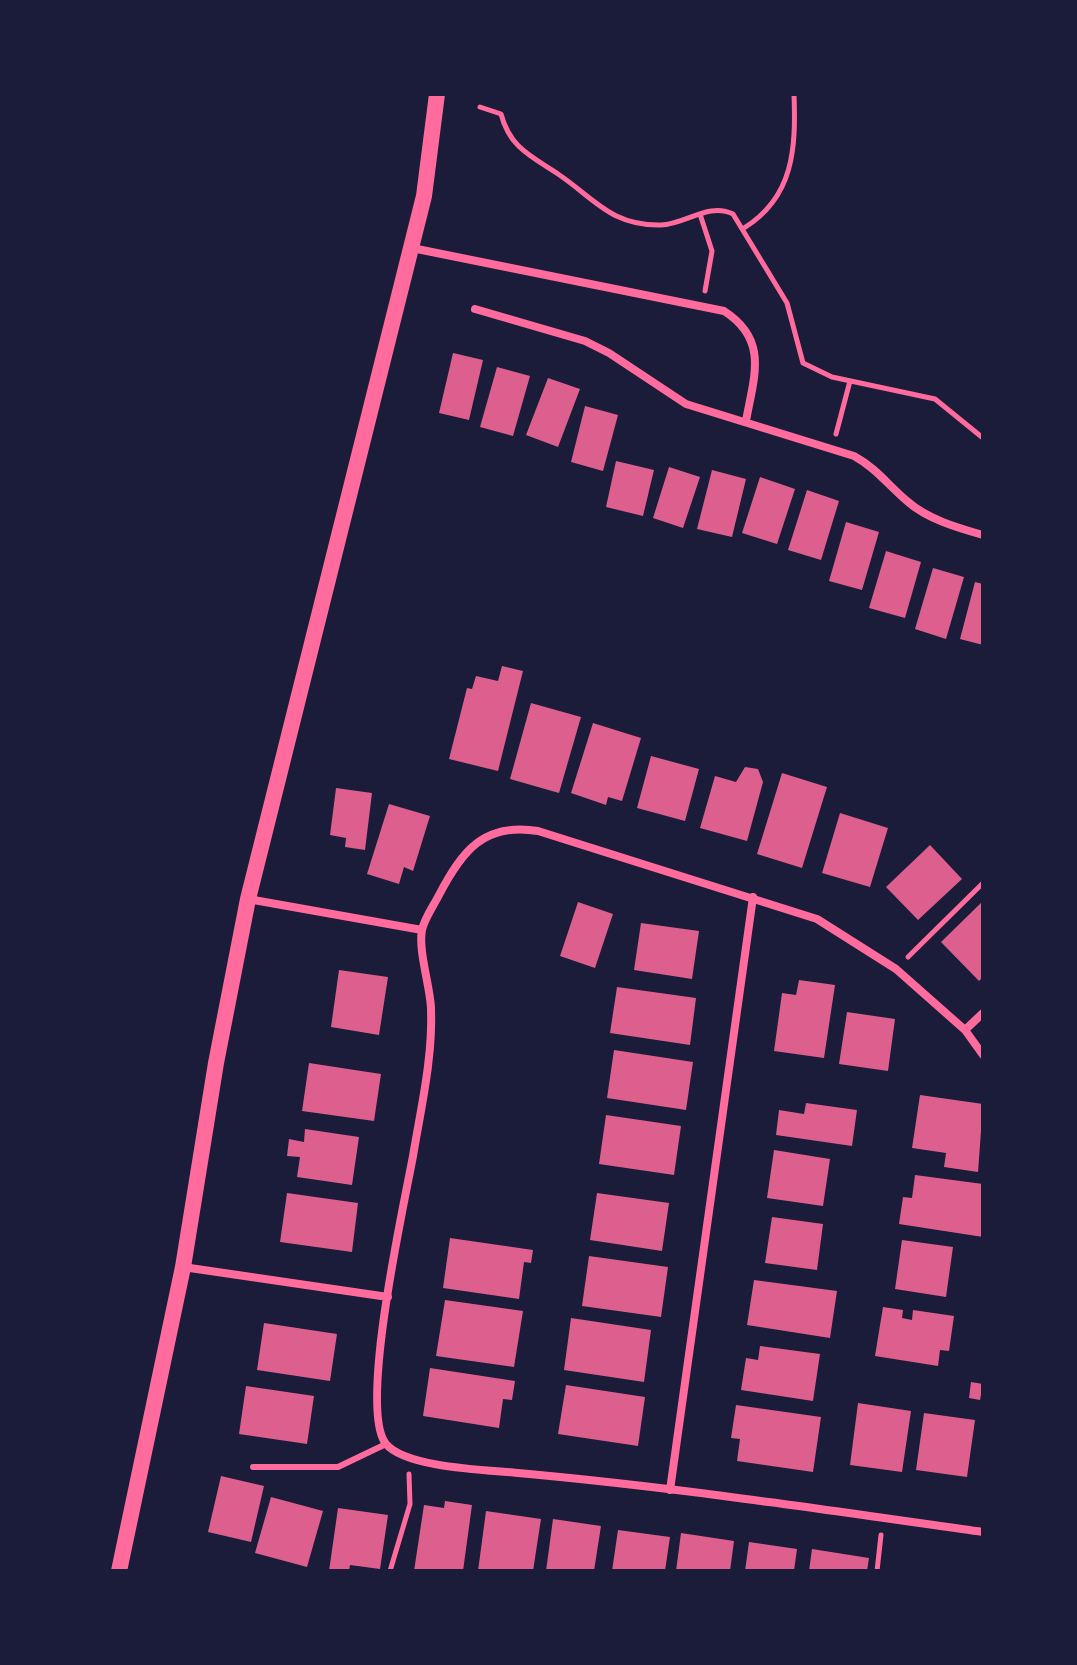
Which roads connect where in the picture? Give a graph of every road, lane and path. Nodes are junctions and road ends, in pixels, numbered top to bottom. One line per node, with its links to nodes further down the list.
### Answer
1 (437, 94): 6 (main road)
2 (794, 94): 5 (path)
3 (480, 107): 4 (path)
4 (700, 214): 5 (path); 7 (path)
5 (744, 228): 9 (path)
6 (411, 247): 7 (street); 16 (main road)
7 (701, 306): 10 (street)
8 (475, 309): 10 (street)
9 (850, 381): 11 (path); 12 (path)
10 (746, 421): 12 (street)
11 (983, 438)
12 (833, 447): 13 (street)
13 (983, 535)
14 (983, 883): 18 (path)
15 (753, 897): 17 (street); 18 (street); 27 (street)
16 (248, 899): 17 (street); 22 (main road)
17 (422, 930): 23 (street)
18 (896, 969): 20 (street)
19 (983, 1013): 20 (street)
20 (965, 1030): 21 (street)
21 (983, 1055)
22 (183, 1267): 23 (street); 30 (main road)
23 (388, 1297): 24 (street)
24 (386, 1444): 25 (street); 26 (lane)
25 (408, 1457): 27 (street); 31 (path)
26 (253, 1467)
27 (670, 1490): 28 (street)
28 (883, 1518): 29 (street); 32 (path)
29 (983, 1532)
30 (119, 1571)
31 (390, 1571)
32 (877, 1571)

